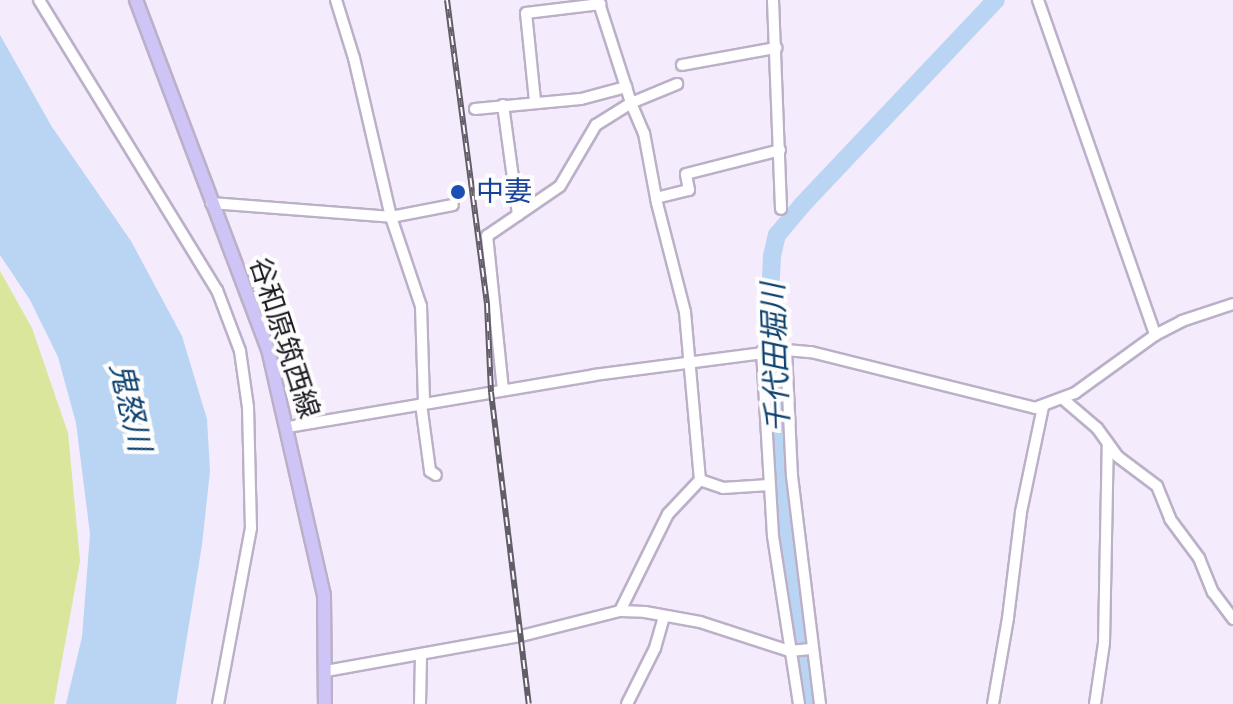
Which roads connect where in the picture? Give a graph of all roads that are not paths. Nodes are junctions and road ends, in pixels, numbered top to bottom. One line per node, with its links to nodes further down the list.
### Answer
1 (39, 0): 43 (street)
2 (136, 0): 17 (main road, 谷和原筑西線)
3 (336, 0): 21 (street)
4 (773, 0): 7 (street)
5 (1038, 0): 23 (street)
6 (599, 2): 10 (street); 11 (street)
7 (776, 48): 8 (street); 15 (street)
8 (682, 65)
9 (677, 84): 12 (street)
10 (626, 87): 11 (street); 12 (street)
11 (535, 101): 13 (street)
12 (631, 103): 16 (street); 20 (street)
13 (503, 105): 14 (street); 20 (street)
14 (475, 109)
15 (780, 150): 16 (street); 19 (street)
16 (656, 198): 26 (street)
17 (211, 203): 21 (street); 31 (main road, 谷和原筑西線)
18 (453, 205): 21 (street)
19 (781, 209)
20 (518, 215): 27 (street)
21 (391, 217): 29 (street)
22 (1233, 304): 23 (street)
23 (1155, 335): 28 (street)
24 (786, 350): 25 (street); 30 (street); 39 (street)
25 (762, 351): 26 (street); 35 (street)
26 (692, 360): 27 (street); 34 (street)
27 (503, 390): 29 (street)
28 (1063, 399): 30 (street); 32 (street)
29 (422, 403): 31 (street); 33 (street)
30 (1043, 407): 49 (street)
31 (288, 427): 42 (main road, 谷和原筑西線)
32 (1108, 443): 38 (street); 50 (street)
33 (436, 475)
34 (700, 480): 35 (street); 36 (street)
35 (769, 485): 40 (street)
36 (620, 611): 37 (street); 41 (street)
37 (664, 616): 40 (street); 46 (street)
38 (1233, 619)
39 (811, 649): 40 (street); 48 (street)
40 (789, 651): 47 (street)
41 (421, 655): 42 (street); 45 (street)
42 (326, 671): 44 (main road, 谷和原筑西線)
43 (218, 704)
44 (325, 704)
45 (420, 704)
46 (627, 704)
47 (799, 704)
48 (820, 704)
49 (993, 704)
50 (1095, 704)

